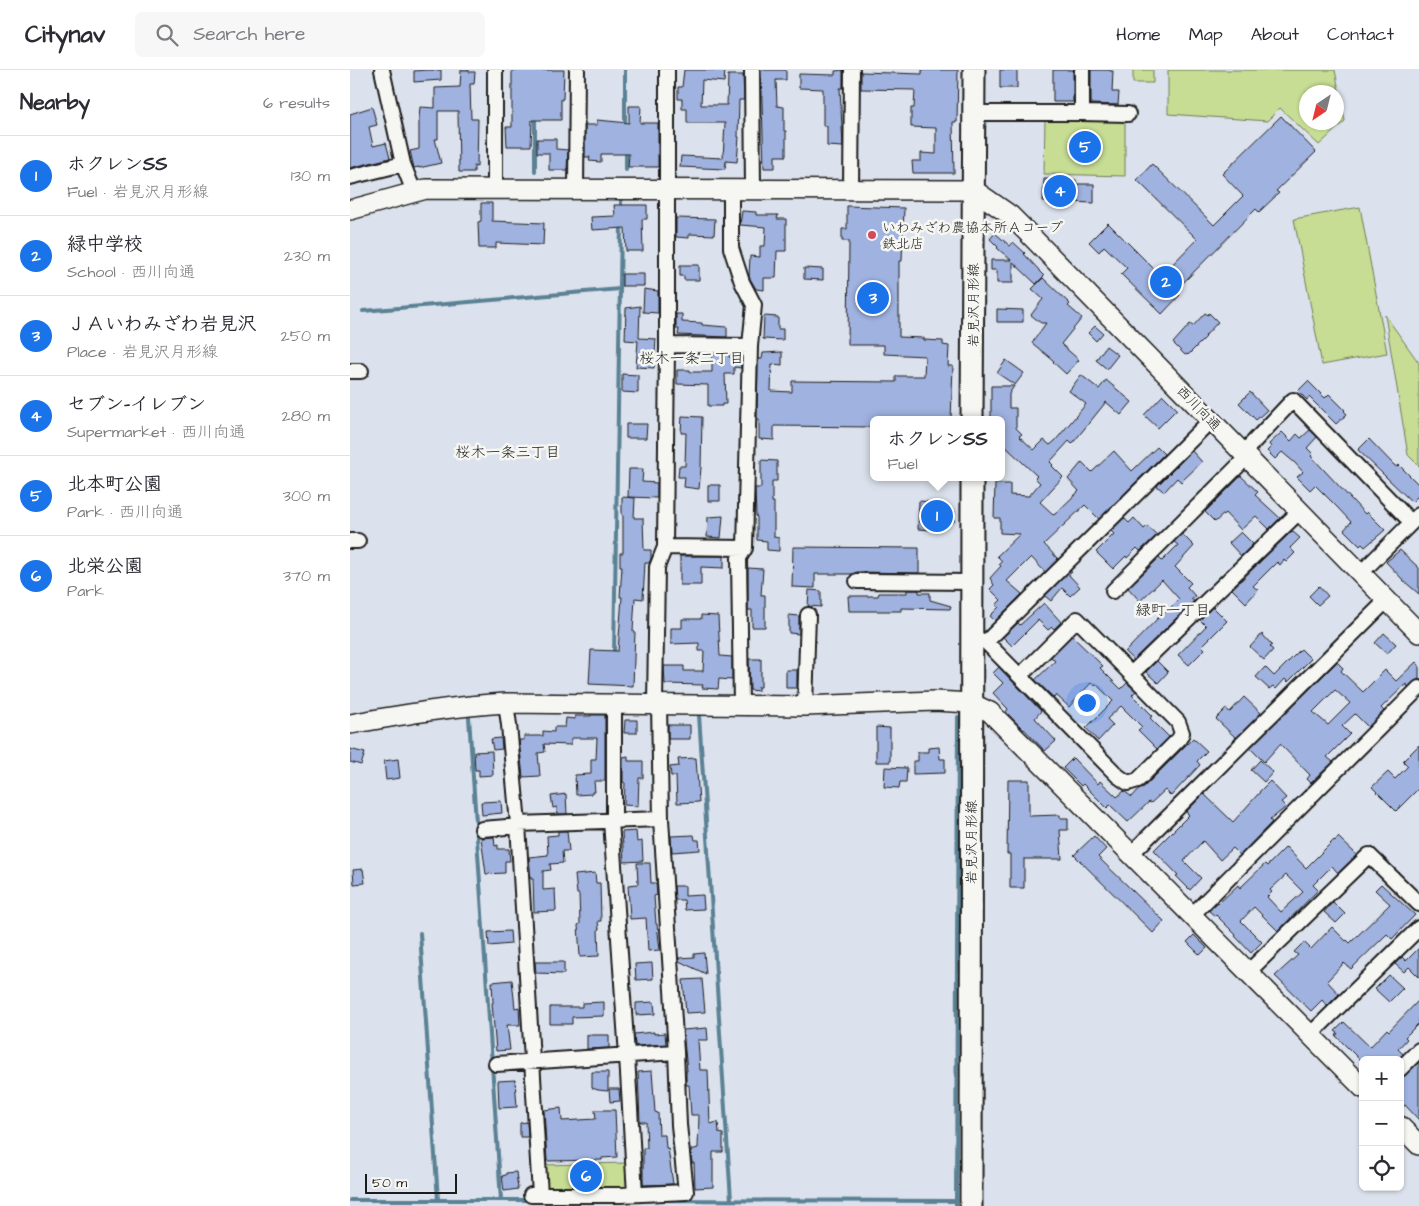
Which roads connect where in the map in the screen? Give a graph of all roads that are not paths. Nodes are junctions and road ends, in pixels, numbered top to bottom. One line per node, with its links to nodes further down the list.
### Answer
1 (382, 70): 12 (street)
2 (494, 70): 14 (street)
3 (578, 70): 15 (street)
4 (667, 70): 16 (street)
5 (752, 70): 17 (street)
6 (852, 70): 19 (street)
7 (974, 70): 9 (main road, 岩見沢月形線)
8 (1082, 70): 10 (street)
9 (974, 113): 10 (street); 20 (main road, 岩見沢月形線)
10 (1082, 113): 11 (street)
11 (1128, 114)
12 (403, 164): 13 (street); 21 (street)
13 (350, 177)
14 (495, 189): 15 (street); 21 (street)
15 (576, 189): 16 (street)
16 (667, 189): 18 (street); 23 (street)
17 (752, 189): 18 (street); 19 (street)
18 (732, 190): 24 (street)
19 (851, 190): 20 (street)
20 (974, 190): 25 (main road, 岩見沢月形線); 26 (street, 西川向通)
21 (414, 192): 22 (street)
22 (350, 210)
23 (667, 345): 24 (street); 31 (street)
24 (750, 346): 32 (street)
25 (972, 416)
26 (1211, 420): 27 (street, 西川向通); 40 (street)
27 (1245, 455): 29 (street, 西川向通); 30 (street); 36 (street)
28 (972, 481): 35 (main road, 岩見沢月形線)
29 (1300, 511): 33 (street, 西川向通); 41 (street)
30 (1415, 518): 33 (street)
31 (665, 547): 32 (street); 47 (street)
32 (745, 548): 48 (street)
33 (1361, 573): 37 (street, 西川向通)
34 (857, 581): 35 (street)
35 (972, 582): 40 (main road, 岩見沢月形線)
36 (1114, 591)
37 (1387, 600): 39 (street, 西川向通); 55 (street)
38 (808, 615): 49 (street)
39 (1418, 631)
40 (978, 639): 42 (street); 46 (main road, 岩見沢月形線)
41 (1131, 674): 42 (street); 42 (street)
42 (1020, 676)
43 (1419, 688): 57 (street)
44 (506, 703): 45 (street); 50 (street); 53 (street)
45 (614, 703): 47 (street); 52 (street)
46 (971, 703): 49 (street); 55 (street); 71 (main road, 岩見沢月形線)
47 (657, 704): 48 (street); 51 (street)
48 (741, 705): 49 (street)
49 (805, 706)
50 (350, 724)
51 (661, 819): 52 (street); 62 (street)
52 (612, 821): 53 (street); 63 (street)
53 (518, 825): 54 (street); 64 (street)
54 (482, 829)
55 (1131, 854): 57 (street)
56 (1419, 904): 59 (street)
57 (1192, 915): 59 (street)
58 (1419, 928): 60 (street)
59 (1248, 972): 60 (street)
60 (1310, 1035): 67 (street)
61 (1419, 1050): 66 (street)
62 (676, 1052): 63 (street); 70 (street)
63 (627, 1056): 64 (street); 70 (street)
64 (532, 1062): 65 (street); 70 (street)
65 (496, 1064)
66 (1404, 1065)
67 (1359, 1084)
68 (1404, 1130): 69 (street)
69 (1419, 1145)
70 (635, 1194)
71 (971, 1206)

